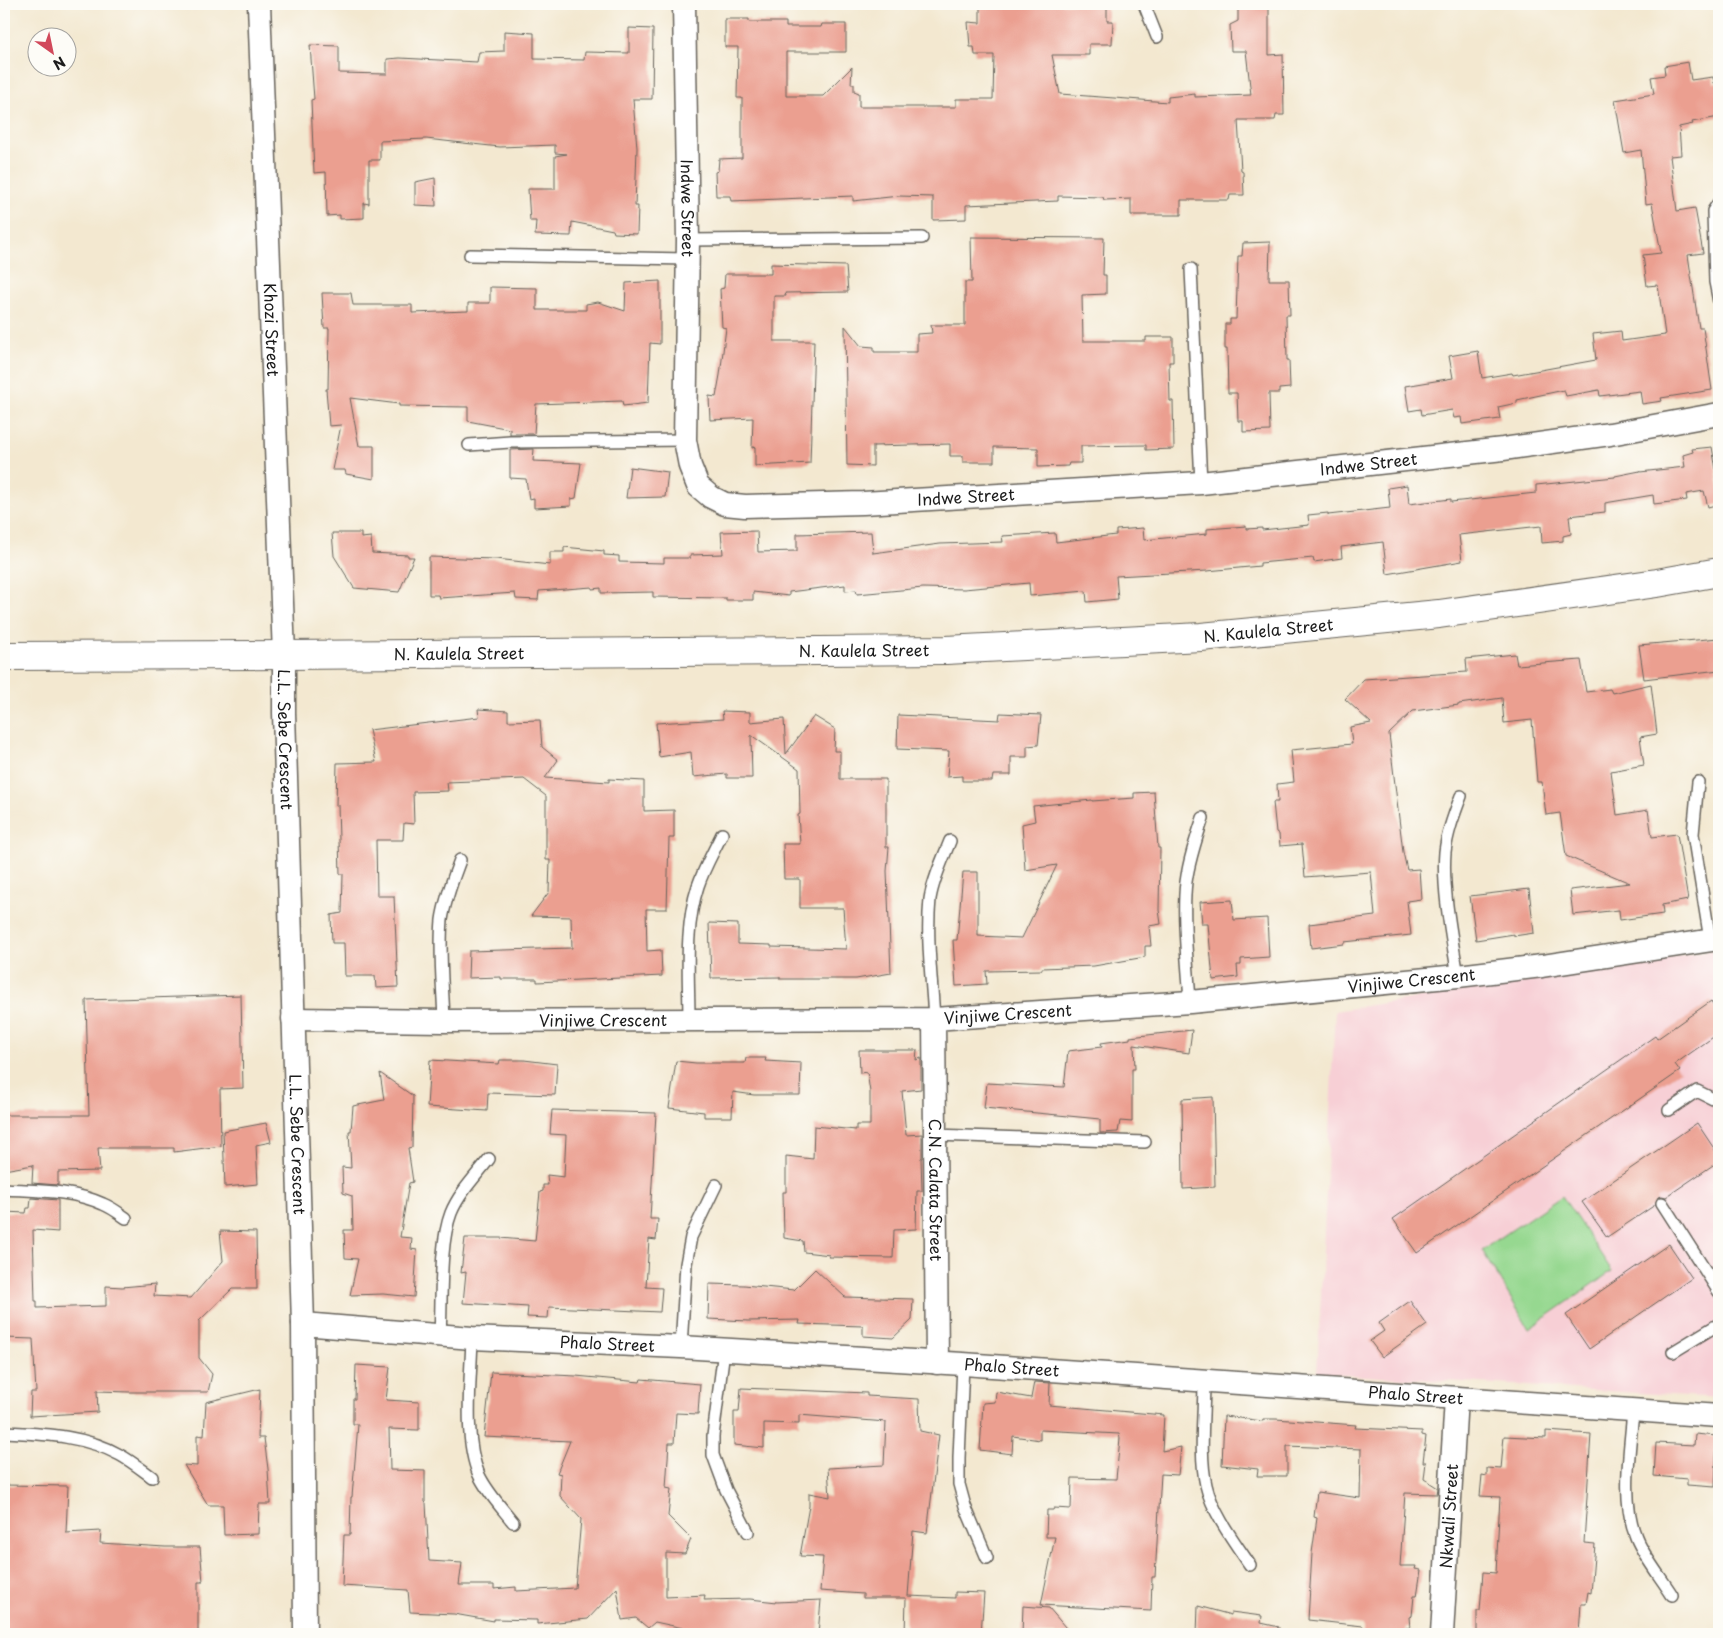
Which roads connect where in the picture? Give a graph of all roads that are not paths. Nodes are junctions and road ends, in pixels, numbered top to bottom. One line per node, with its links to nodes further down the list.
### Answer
1 (259, 4): 16 (street, Khozi Street)
2 (684, 4): 7 (street, Indwe Street)
3 (1144, 4): 4 (lane)
4 (1157, 37)
5 (1719, 202): 10 (lane)
6 (922, 238): 7 (lane)
7 (687, 250): 8 (lane); 12 (street, Indwe Street)
8 (470, 255)
9 (1191, 269): 14 (lane)
10 (1719, 302)
11 (1719, 414): 14 (street, Indwe Street)
12 (685, 440): 13 (lane); 14 (street, Indwe Street)
13 (468, 445)
14 (1200, 484)
15 (1719, 572): 16 (street, N. Kaulela Street)
16 (284, 655): 17 (street, N. Kaulela Street); 27 (street, L.L. Sebe Crescent)
17 (4, 656)
18 (1698, 782): 24 (lane)
19 (1461, 796): 25 (lane)
20 (1203, 818): 26 (lane)
21 (722, 834): 30 (lane)
22 (950, 841): 28 (lane)
23 (460, 860): 29 (lane)
24 (1715, 939): 25 (street, Vinjiwe Crescent)
25 (1458, 976): 26 (street, Vinjiwe Crescent)
26 (1190, 1002): 28 (street, Vinjiwe Crescent)
27 (293, 1019): 29 (street, Vinjiwe Crescent); 41 (street, L.L. Sebe Crescent)
28 (934, 1019): 30 (street, Vinjiwe Crescent); 33 (street, C.N. Calata Street)
29 (444, 1021): 30 (street, Vinjiwe Crescent)
30 (689, 1021)
31 (1719, 1102): 32 (lane)
32 (1669, 1110)
33 (935, 1134): 34 (lane); 48 (street, C.N. Calata Street)
34 (1145, 1142)
35 (489, 1160): 43 (lane)
36 (716, 1185): 45 (lane)
37 (4, 1189): 39 (lane)
38 (1662, 1203): 40 (lane)
39 (126, 1218)
40 (1719, 1292)
41 (303, 1324): 43 (street, Phalo Street); 61 (street, L.L. Sebe Crescent)
42 (1719, 1324): 47 (lane)
43 (440, 1336): 44 (street, Phalo Street)
44 (472, 1338): 45 (street, Phalo Street); 56 (lane)
45 (681, 1347): 46 (street, Phalo Street)
46 (724, 1350): 48 (street, Phalo Street); 57 (lane)
47 (1673, 1352)
48 (937, 1363): 49 (street, Phalo Street)
49 (963, 1364): 50 (street, Phalo Street); 58 (lane)
50 (1204, 1382): 51 (street, Phalo Street); 59 (lane)
51 (1456, 1398): 52 (street, Phalo Street); 62 (street, Nkwali Street)
52 (1633, 1411): 53 (street, Phalo Street); 60 (lane)
53 (1719, 1416)
54 (4, 1432): 55 (lane)
55 (152, 1476)
56 (513, 1522)
57 (748, 1532)
58 (987, 1558)
59 (1250, 1565)
60 (1672, 1595)
61 (305, 1634)
62 (1442, 1634)

